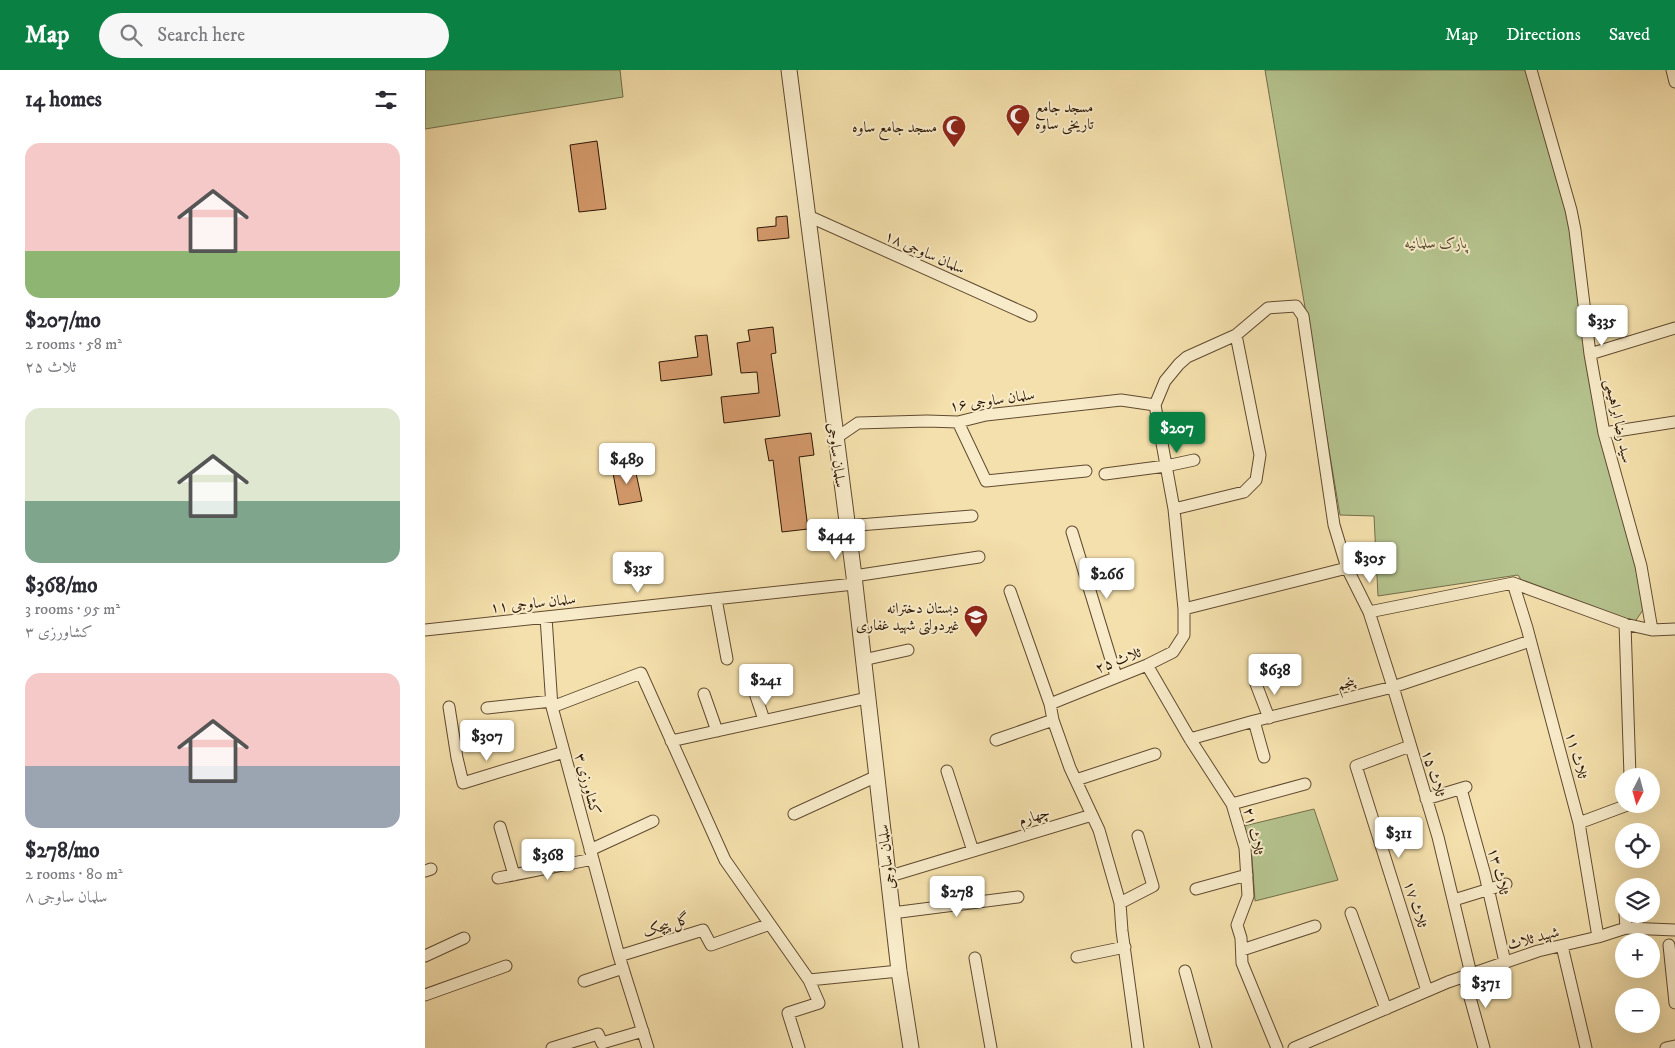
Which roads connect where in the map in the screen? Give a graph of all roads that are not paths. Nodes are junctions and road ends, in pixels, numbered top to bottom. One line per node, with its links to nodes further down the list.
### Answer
1 (789, 70): 5 (street, سلمان ساوجی)
2 (1531, 70): 9 (street, سید رضا ابراهیمی)
3 (1672, 70): 4 (street)
4 (1675, 82)
5 (806, 215): 6 (street, سلمان ساوجی ۱۸); 14 (street, سلمان ساوجی)
6 (1031, 316)
7 (1675, 328): 9 (street)
8 (1237, 336): 10 (street); 19 (street); 24 (street, ثلاث ۱۵)
9 (1590, 354): 13 (street, سید رضا ابراهیمی)
10 (1155, 405): 11 (street, سلمان ساوجی ۱۶); 16 (street, ثلاث ۲۵)
11 (958, 422): 14 (street, سلمان ساوجی ۱۶); 17 (street)
12 (1675, 422): 13 (street)
13 (1604, 433): 35 (street, سید رضا ابراهیمی)
14 (835, 438): 21 (street, سلمان ساوجی)
15 (1194, 460): 16 (street)
16 (1166, 466): 18 (street); 19 (street, ثلاث ۲۵)
17 (1086, 471)
18 (1105, 474)
19 (1174, 508): 29 (street, ثلاث ۲۵)
20 (972, 516): 21 (street)
21 (846, 526): 25 (street, سلمان ساوجی)
22 (1072, 532): 41 (street)
23 (979, 557): 25 (street, سلمان ساوجی ۱۱)
24 (1347, 568): 29 (street); 30 (street, ثلاث ۱۵)
25 (853, 580): 28 (street, سلمان ساوجی ۱۱); 39 (street, سلمان ساوجی)
26 (1513, 584): 30 (street); 32 (street); 36 (street, ثلاث ۱۱)
27 (1010, 591): 48 (street)
28 (716, 598): 31 (street, سلمان ساوجی ۱۱); 38 (street)
29 (1184, 609): 40 (street, ثلاث ۲۵)
30 (1369, 612): 44 (street, ثلاث ۱۵)
31 (546, 617): 34 (street, سلمان ساوجی ۱۱); 47 (street, کشاورزی ۳)
32 (1625, 624): 35 (street); 63 (street)
33 (1675, 629): 35 (street)
34 (425, 630)
35 (1652, 630)
36 (1531, 641): 44 (street, پنجم); 74 (street, ثلاث ۱۱)
37 (908, 650): 39 (street)
38 (727, 659)
39 (863, 660): 46 (street, سلمان ساوجی)
40 (1147, 666): 41 (street, ثلاث ۲۵); 56 (street, ثلاث ۲۱)
41 (1116, 676): 48 (street, ثلاث ۲۵)
42 (1256, 684): 51 (street)
43 (753, 687): 52 (street)
44 (1393, 687): 51 (street, پنجم); 59 (street, ثلاث ۱۵)
45 (704, 694): 55 (street)
46 (867, 698): 52 (street); 65 (street, سلمان ساوجی)
47 (552, 704): 50 (street); 58 (street); 60 (street, کشاورزی ۳)
48 (1050, 704): 53 (street)
49 (449, 707): 60 (street)
50 (487, 708)
51 (1269, 718): 54 (street, پنجم)
52 (764, 720): 55 (street)
53 (1053, 720): 57 (street); 66 (street)
54 (1254, 721): 56 (street, پنجم); 62 (street)
55 (717, 731): 58 (street)
56 (1191, 739): 69 (street, ثلاث ۲۱)
57 (996, 740)
58 (671, 741): 92 (street)
59 (1410, 746): 68 (street, ثلاث ۱۵); 114 (street, ثلاث ۱۷)
60 (564, 752): 78 (street, کشاورزی ۳)
61 (1155, 754): 66 (street)
62 (1264, 757)
63 (1630, 768)
64 (947, 771): 77 (street)
65 (877, 776): 71 (street); 81 (street, سلمان ساوجی)
66 (1076, 780): 72 (street)
67 (1305, 784): 69 (street)
68 (1426, 799): 85 (street, ثلاث ۱۳); 87 (street, ثلاث ۱۵)
69 (1232, 804): 80 (street, ثلاث ۲۱)
70 (1615, 810): 74 (street)
71 (793, 814)
72 (1092, 815): 77 (street, چهارم); 88 (street)
73 (653, 821): 78 (street)
74 (1579, 823): 96 (street, ثلاث ۱۱)
75 (500, 826): 79 (street)
76 (1138, 836): 88 (street)
77 (973, 851): 81 (street, چهارم)
78 (592, 855): 79 (street); 103 (street, کشاورزی ۳)
79 (513, 875): 82 (street)
80 (1247, 875): 84 (street); 101 (street, ثلاث ۲۱)
81 (887, 877): 89 (street, سلمان ساوجی)
82 (498, 878)
83 (1506, 884): 85 (street)
84 (1196, 889)
85 (1488, 889): 87 (street); 106 (street, ثلاث ۱۳)
86 (1018, 896): 89 (street)
87 (1454, 900): 111 (street, ثلاث ۱۵)
88 (1120, 903): 100 (street)
89 (892, 913): 109 (street, سلمان ساوجی)
90 (1351, 913): 117 (street)
91 (1626, 923): 94 (street)
92 (770, 924): 103 (street, گل پیچک); 112 (street)
93 (1315, 926): 101 (street)
94 (1626, 928): 95 (street, شهید ثلاث); 96 (street, شهید ثلاث)
95 (1675, 930)
96 (1598, 937): 99 (street, شهید ثلاث)
97 (464, 938): 102 (street)
98 (1669, 945): 116 (street)
99 (1562, 946): 106 (street, شهید ثلاث); 131 (street)
100 (1125, 947): 104 (street); 126 (street)
101 (1242, 950): 128 (street, ثلاث ۲۱)
102 (425, 956)
103 (619, 956): 108 (street, کشاورزی ۳)
104 (1077, 957)
105 (975, 958): 125 (street)
106 (1505, 962): 111 (street, شهید ثلاث)
107 (506, 966): 115 (street)
108 (623, 968): 113 (street); 118 (street, کشاورزی ۳)
109 (899, 971): 112 (street); 124 (street, سلمان ساوجی)
110 (1185, 971): 127 (street)
111 (1467, 975): 114 (street, شهید ثلاث); 130 (street, ثلاث ۱۵)
112 (809, 980): 123 (street)
113 (583, 981)
114 (1427, 991): 117 (street, شهید ثلاث)
115 (425, 994)
116 (1675, 1003)
117 (1386, 1009): 119 (street, شهید ثلاث)
118 (643, 1031): 121 (street); 122 (street, کشاورزی ۳)
119 (1314, 1044): 129 (street, شهید ثلاث)
120 (1675, 1046): 132 (street)
121 (552, 1048)
122 (648, 1048)
123 (799, 1048)
124 (911, 1048)
125 (991, 1048)
126 (1138, 1048)
127 (1206, 1048)
128 (1277, 1048)
129 (1294, 1048)
130 (1483, 1048)
131 (1586, 1048)
132 (1666, 1048)

